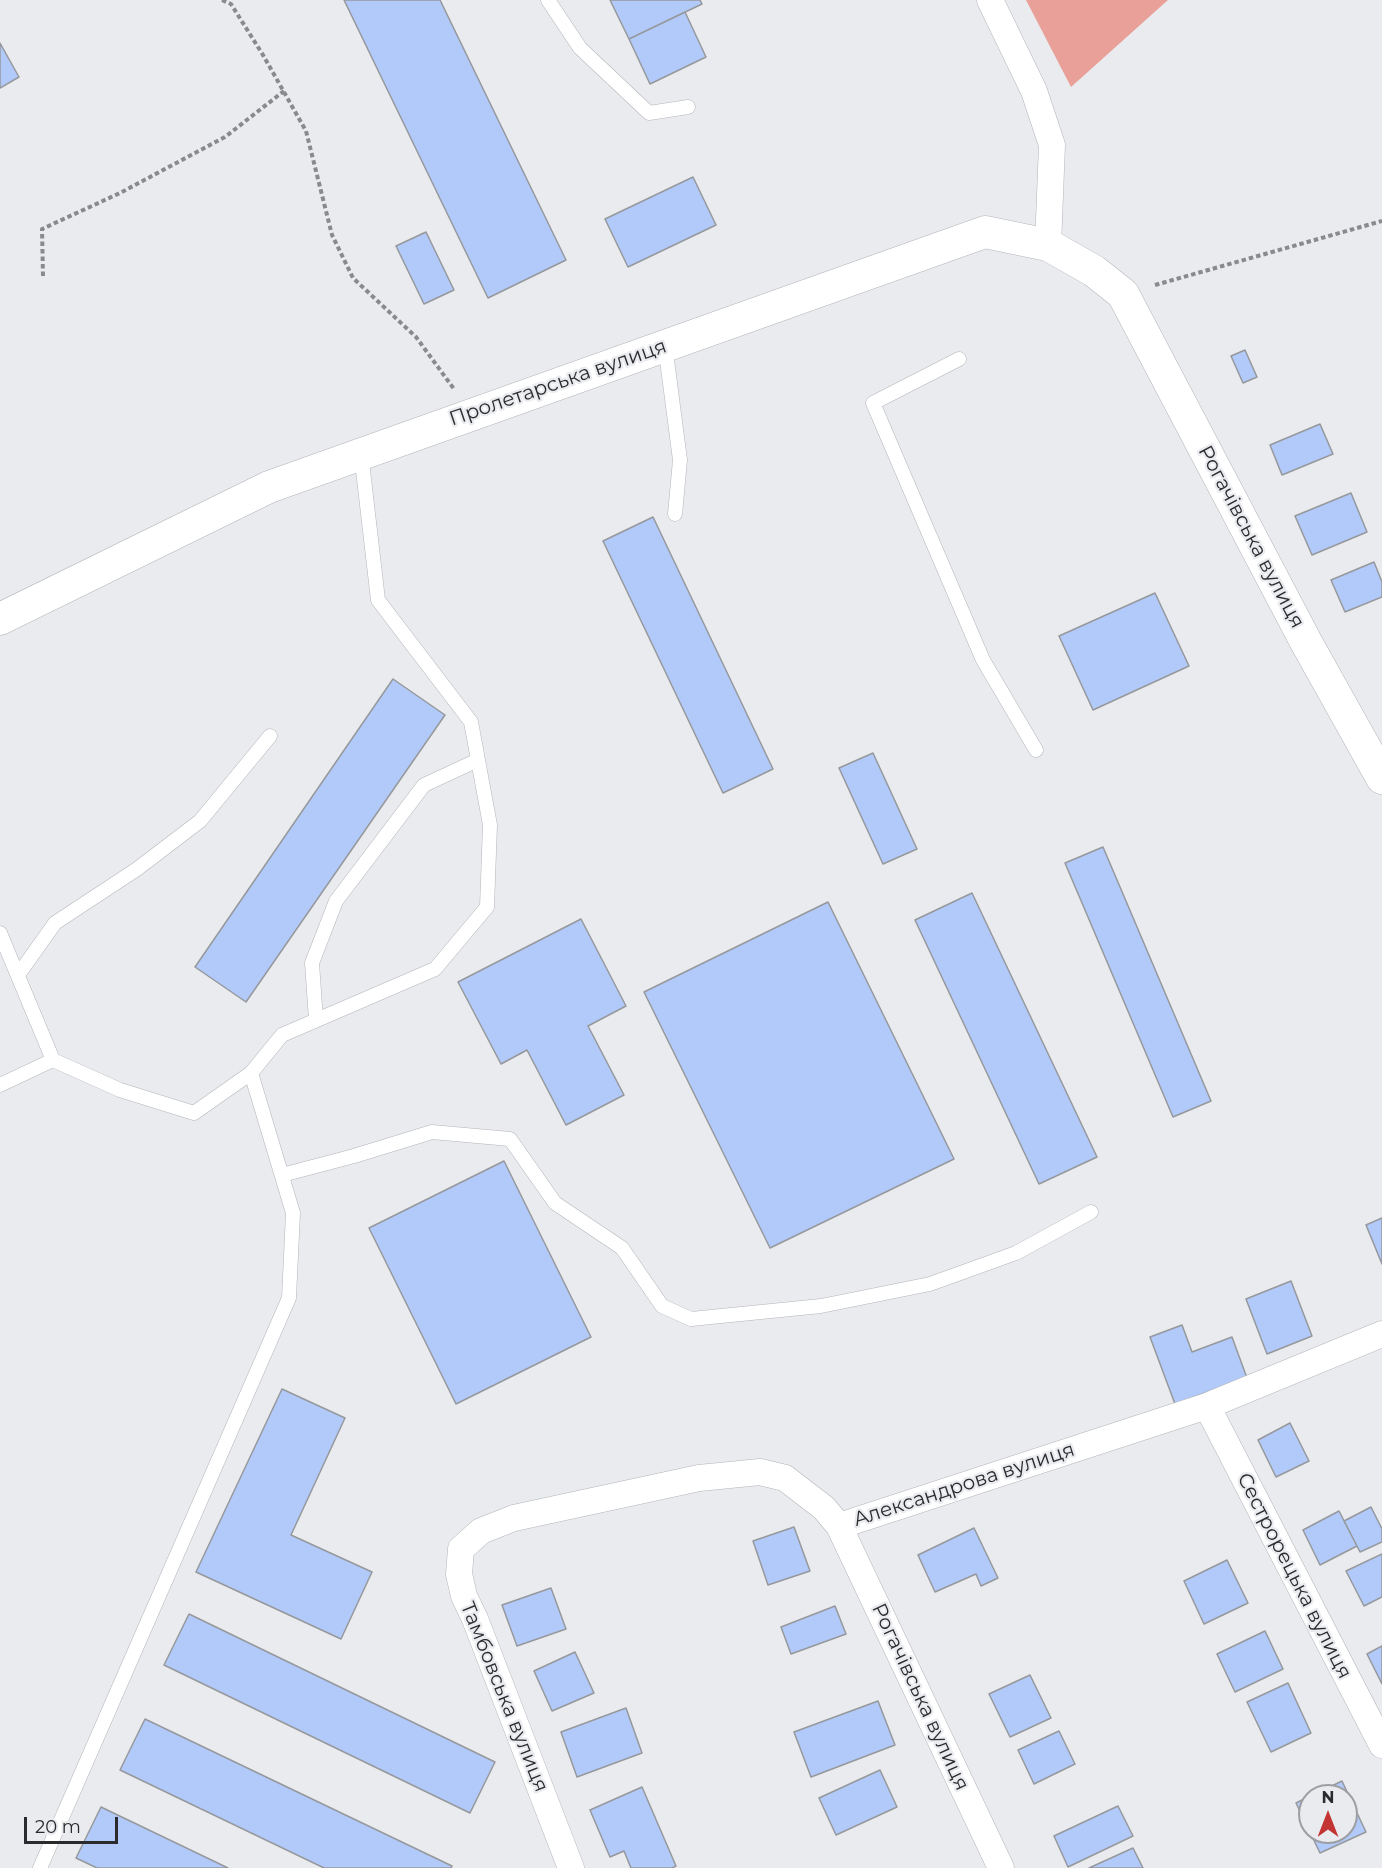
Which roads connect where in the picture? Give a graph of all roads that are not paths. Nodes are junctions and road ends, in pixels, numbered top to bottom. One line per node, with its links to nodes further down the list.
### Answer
1 (548, 0): 3 (lane)
2 (990, 0): 4 (street)
3 (688, 107)
4 (1048, 245): 5 (street, Пролетарська вулиця); 6 (street, Пролетарська вулиця)
5 (1123, 294): 14 (street, Рогачівська вулиця)
6 (665, 345): 8 (street, Пролетарська вулиця); 9 (lane)
7 (959, 359): 12 (lane)
8 (361, 453): 10 (street, Пролетарська вулиця); 13 (lane)
9 (675, 514)
10 (0, 619)
11 (270, 736): 16 (lane)
12 (1036, 750)
13 (478, 760): 17 (lane); 17 (lane)
14 (1382, 778)
15 (0, 933): 16 (lane)
16 (18, 975): 18 (lane)
17 (316, 1020): 19 (lane)
18 (53, 1060): 19 (lane); 20 (lane)
19 (251, 1073): 21 (lane)
20 (0, 1085)
21 (282, 1175): 22 (lane); 28 (lane)
22 (1092, 1212)
23 (1382, 1334): 24 (street, Александрова вулиця)
24 (1207, 1406): 25 (street, Александрова вулиця); 27 (street, Сестрорецька вулиця)
25 (839, 1526): 26 (street, Александрова вулиця); 30 (street, Рогачівська вулиця)
26 (481, 1531): 29 (street, Тамбовська вулиця)
27 (1382, 1745)
28 (40, 1868)
29 (571, 1868)
30 (1001, 1868)

